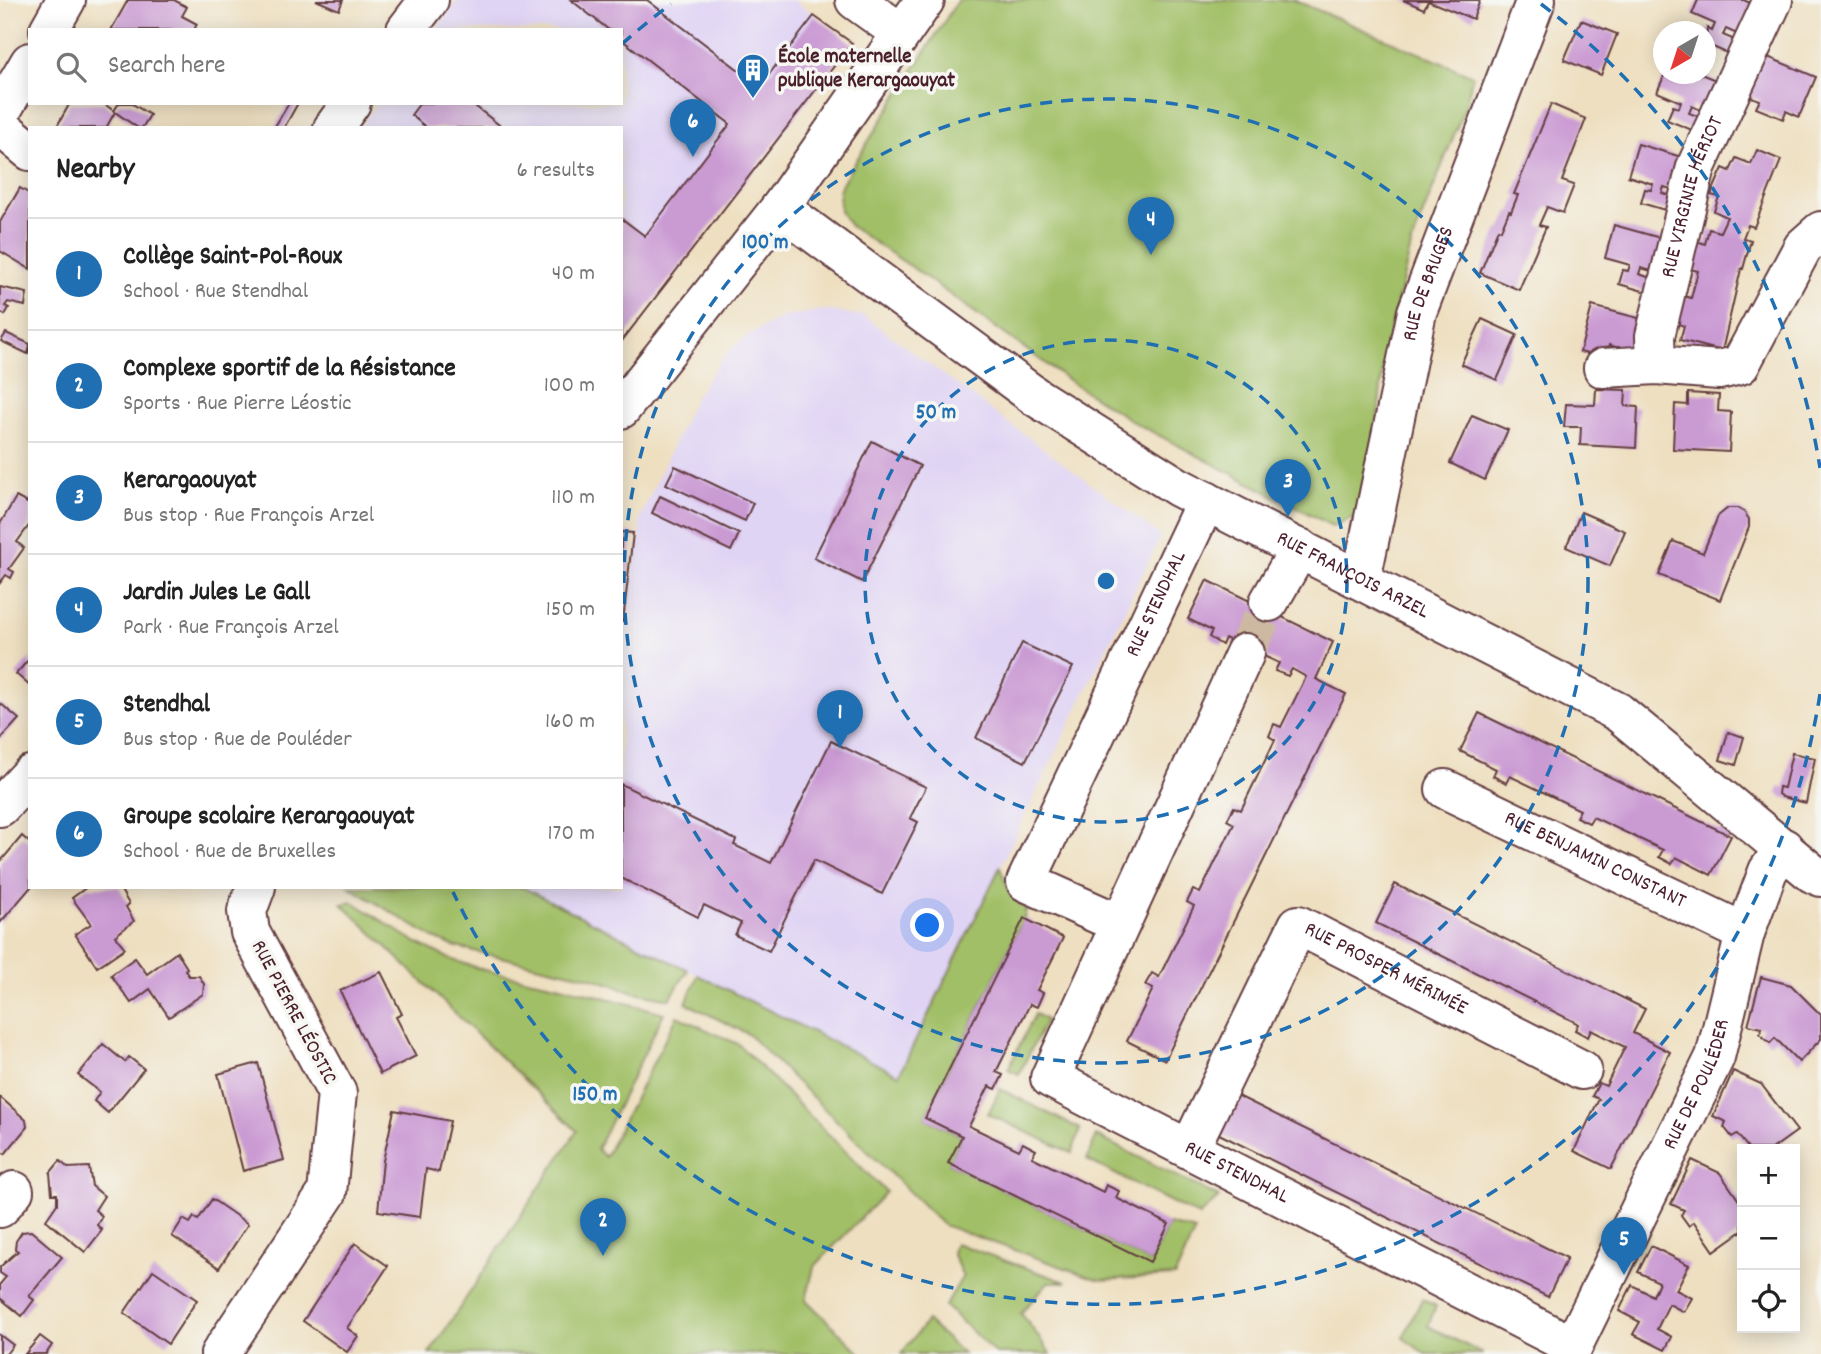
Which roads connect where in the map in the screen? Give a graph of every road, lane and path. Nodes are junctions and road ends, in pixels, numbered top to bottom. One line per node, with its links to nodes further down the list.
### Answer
1 (66, 0): 7 (street)
2 (429, 0): 8 (street)
3 (855, 0): 9 (street)
4 (925, 0): 9 (street)
5 (1536, 0): 23 (street, RUE DE BRUGES)
6 (1773, 0): 18 (street, RUE VIRGINIE HÉRIOT)
7 (50, 28)
8 (408, 28)
9 (901, 33): 16 (street)
10 (28, 65): 12 (street)
11 (350, 105): 14 (street)
12 (0, 113)
13 (0, 126): 15 (street)
14 (334, 126)
15 (28, 149)
16 (780, 208): 20 (street); 21 (street, RUE FRANÇOIS ARZEL)
17 (1821, 231): 18 (street)
18 (1656, 365): 19 (street)
19 (1603, 368)
20 (623, 406)
21 (1206, 501): 22 (street, RUE FRANÇOIS ARZEL); 32 (street, RUE STENDHAL)
22 (1300, 548): 23 (street, RUE FRANÇOIS ARZEL); 24 (street)
23 (1362, 580): 29 (street, RUE FRANÇOIS ARZEL)
24 (1269, 602)
25 (1245, 653): 32 (street, RUE STENDHAL)
26 (28, 777): 28 (street)
27 (1445, 789): 33 (street, RUE BENJAMIN CONSTANT)
28 (0, 807)
29 (1784, 848): 30 (street); 33 (street, RUE DE POULÉDER)
30 (1821, 877)
31 (255, 889): 37 (street, RUE PIERRE LÉOSTIC)
32 (1120, 924): 35 (street, RUE STENDHAL)
33 (1745, 933): 36 (street, RUE DE POULÉDER)
34 (1582, 1070): 35 (street, RUE PROSPER MÉRIMÉE)
35 (1190, 1148): 36 (street, RUE STENDHAL)
36 (1571, 1350)
37 (220, 1354)

